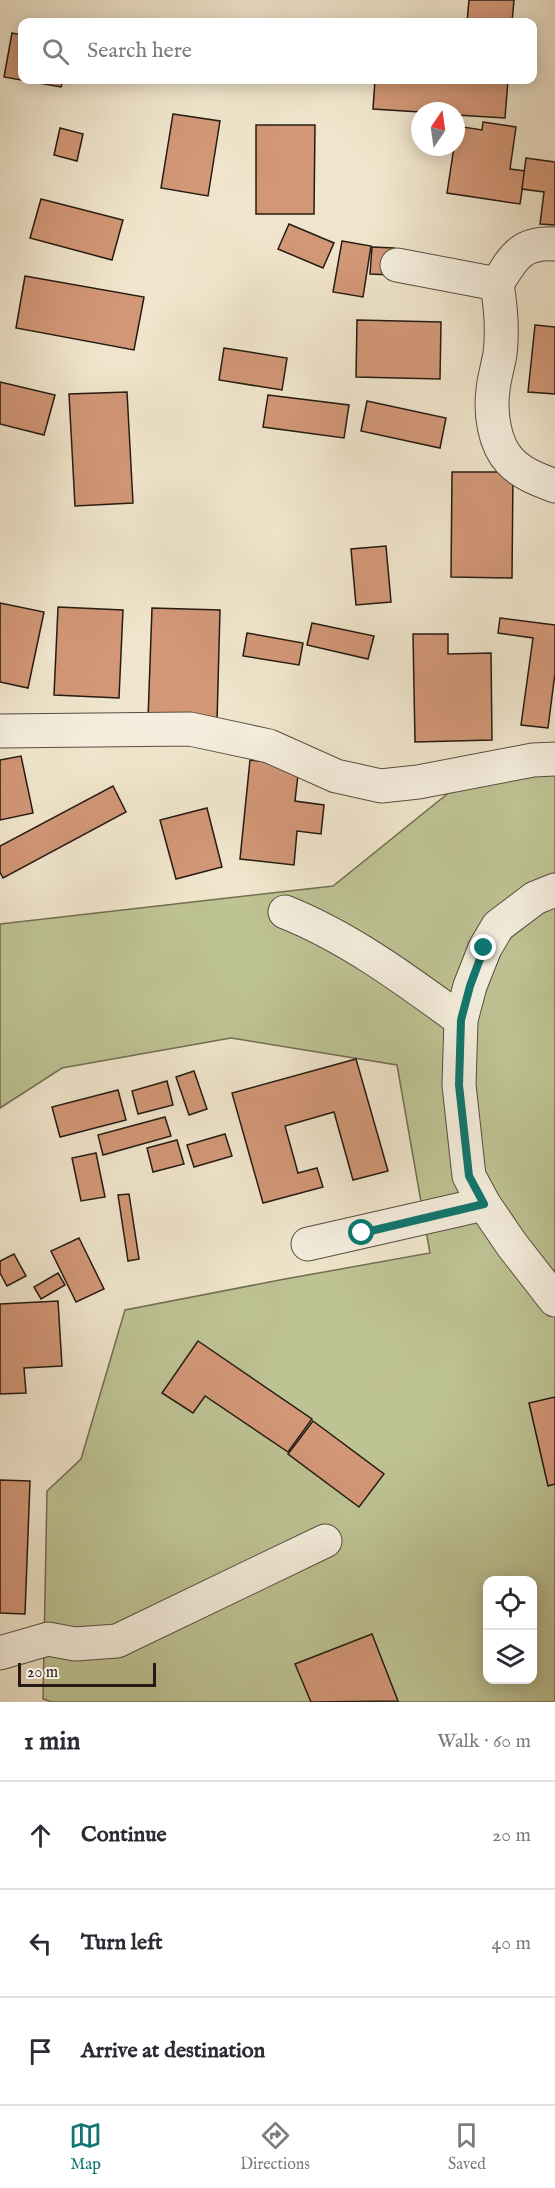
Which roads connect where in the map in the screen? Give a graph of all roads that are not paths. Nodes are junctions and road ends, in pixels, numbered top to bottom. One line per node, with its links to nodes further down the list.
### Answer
1 (555, 244): 3 (street)
2 (397, 265): 3 (street)
3 (497, 284): 4 (street)
4 (555, 486)
5 (0, 731): 6 (street)
6 (555, 759)
7 (555, 890): 9 (street)
8 (285, 912): 9 (street)
9 (461, 1020): 10 (street)
10 (484, 1204): 11 (street); 12 (street)
11 (308, 1244)
12 (555, 1300)
13 (325, 1541): 14 (street)
14 (0, 1653)

